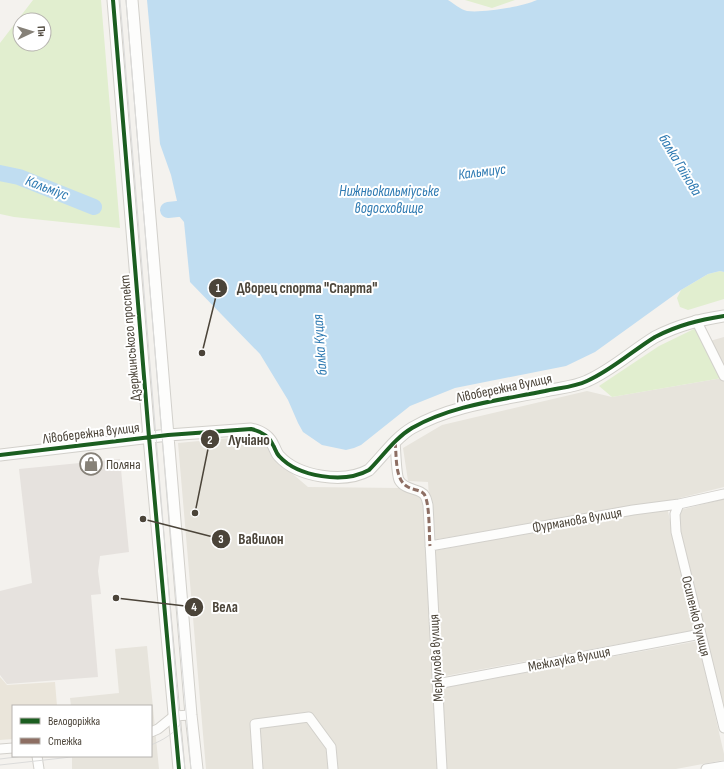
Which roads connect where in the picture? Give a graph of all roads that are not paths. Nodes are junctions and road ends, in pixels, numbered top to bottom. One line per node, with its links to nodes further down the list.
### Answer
1 (113, 0): 7 (street, Дзержинського проспект)
2 (132, 0): 6 (street)
3 (724, 316): 4 (street, Лівобережна вулиця)
4 (696, 320): 5 (street); 8 (street, Лівобережна вулиця)
5 (724, 376)
6 (168, 435): 7 (street, Лівобережна вулиця); 8 (street, Лівобережна вулиця); 15 (street)
7 (149, 437): 9 (street, Лівобережна вулиця); 16 (street, Дзержинського проспект)
8 (395, 442): 12 (street, Мєркулова вулиця)
9 (0, 455)
10 (724, 494): 11 (street, Фурманова вулиця)
11 (679, 504): 12 (street, Фурманова вулиця); 13 (street, Осипенко вулиця)
12 (430, 546): 14 (street, Мєркулова вулиця)
13 (701, 634): 14 (street, Межлаука вулиця); 17 (street, Осипенко вулиця)
14 (437, 684): 28 (street, Мєркулова вулиця)
15 (191, 715): 16 (street); 25 (street)
16 (174, 716): 18 (street); 24 (street, Дзержинського проспект)
17 (724, 728)
18 (152, 732)
19 (12, 748): 20 (street)
20 (0, 749)
21 (37, 757): 23 (street)
22 (724, 766): 29 (street)
23 (39, 769)
24 (179, 769)
25 (197, 769)
26 (258, 769): 27 (street)
27 (332, 769)
28 (442, 769)
29 (706, 769)

